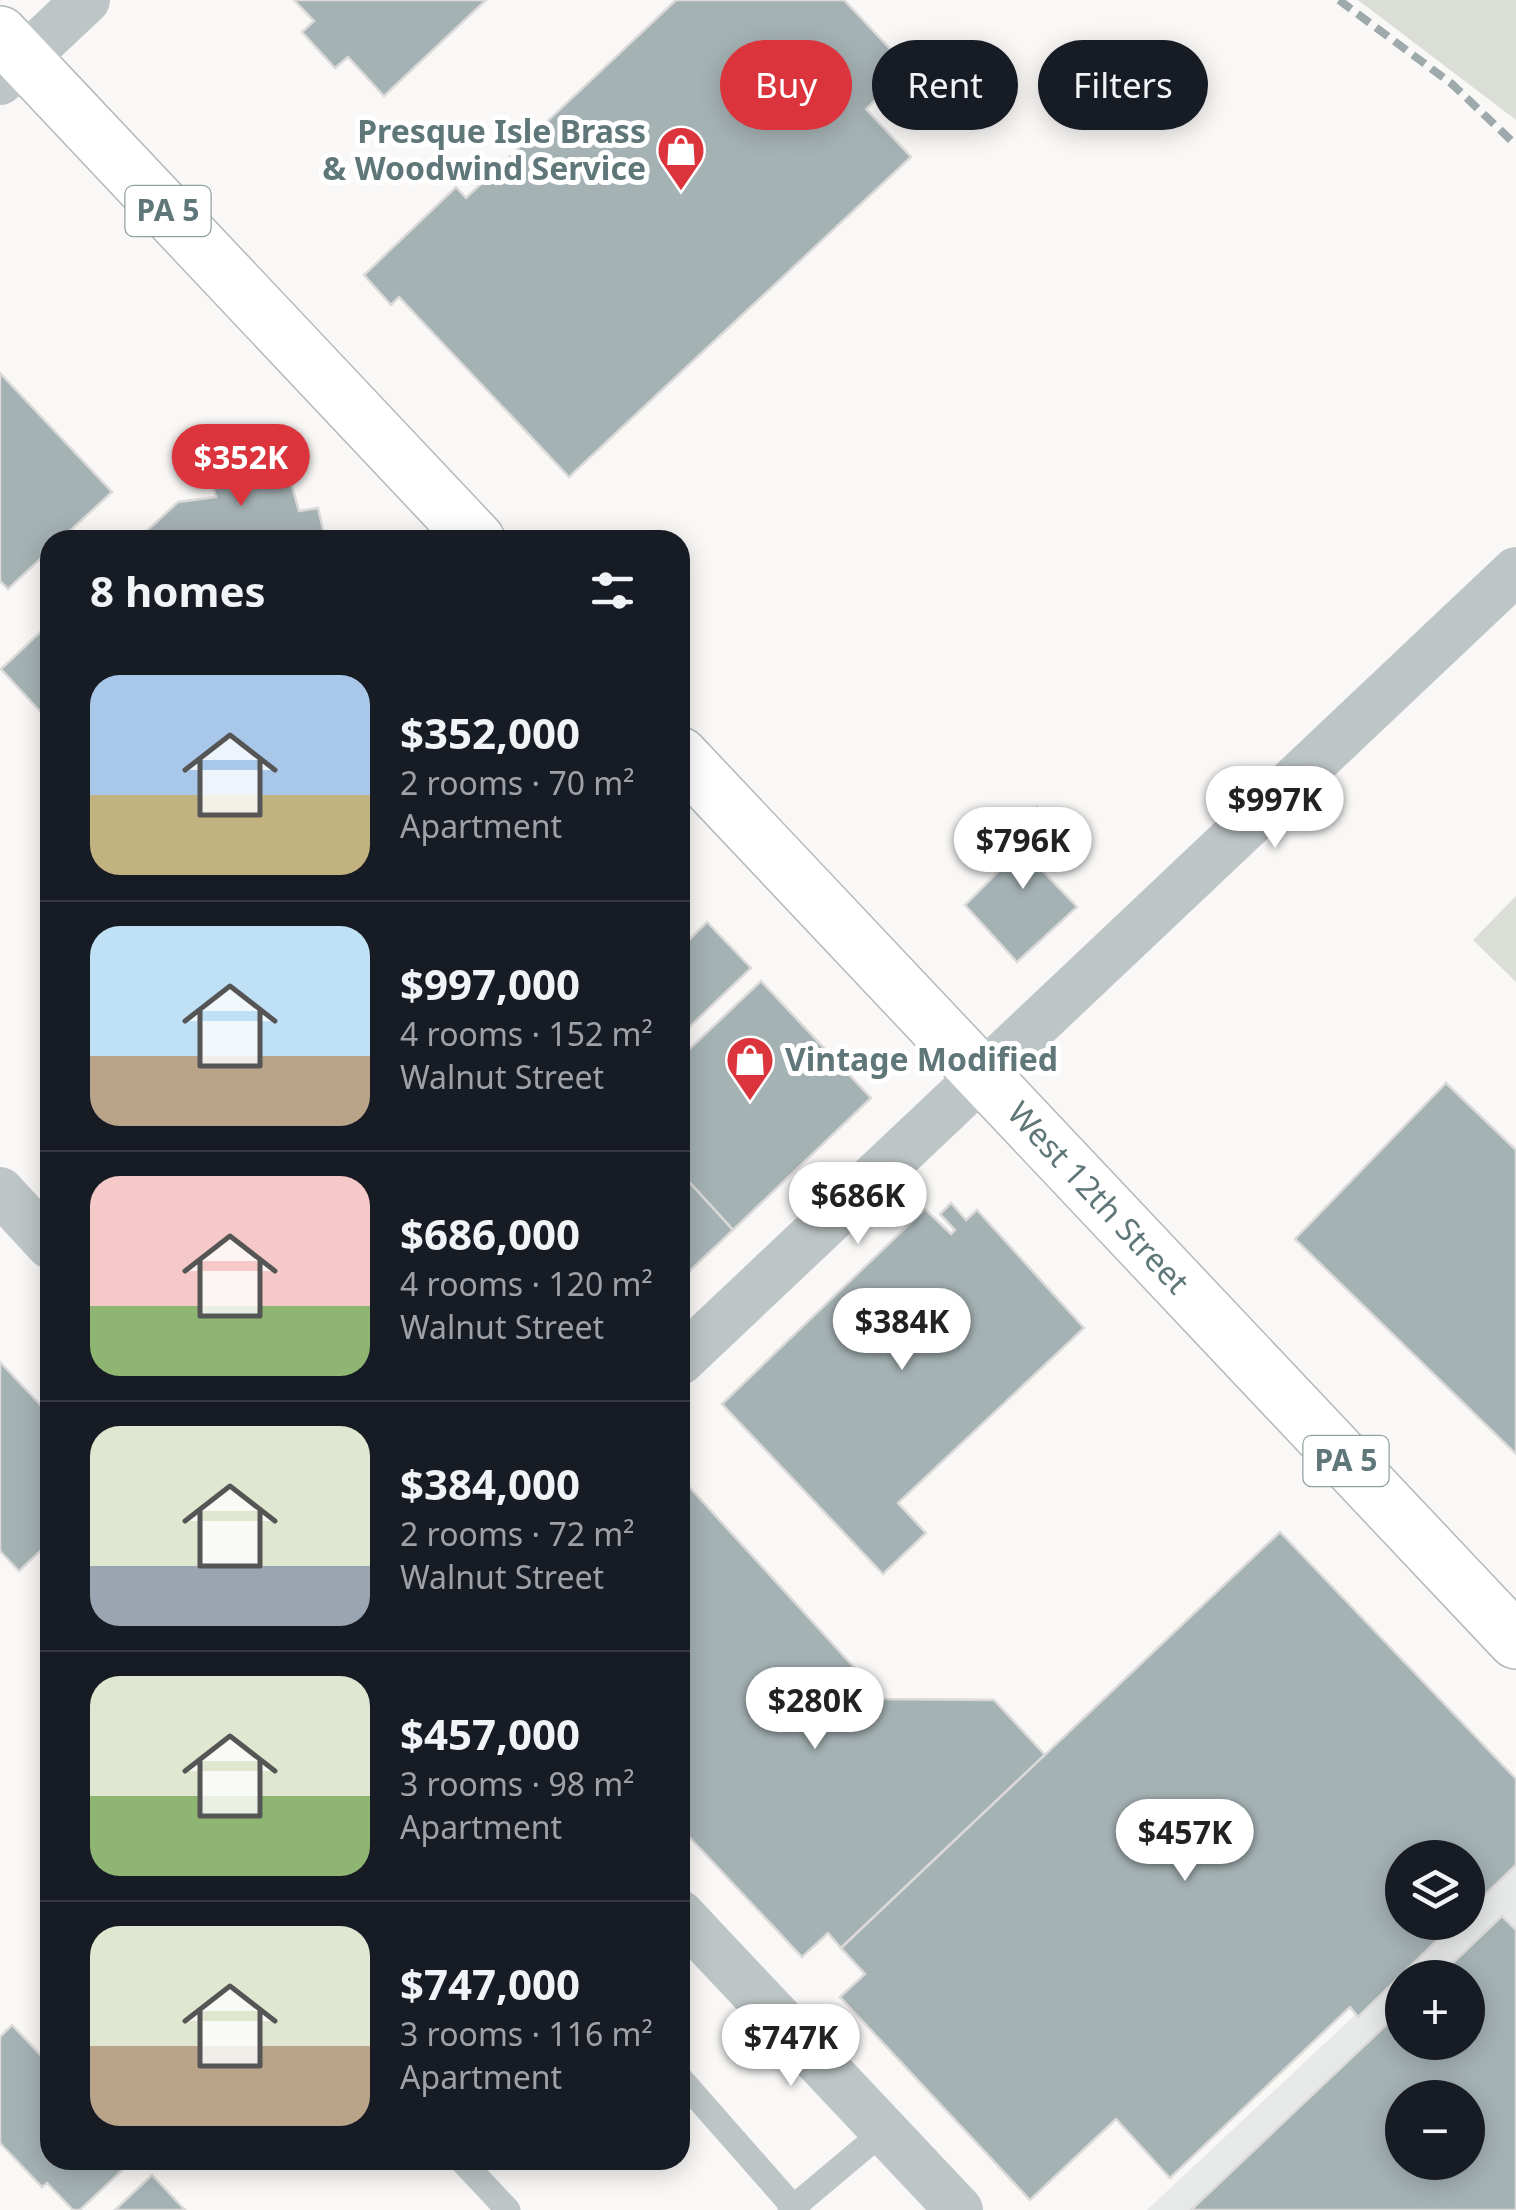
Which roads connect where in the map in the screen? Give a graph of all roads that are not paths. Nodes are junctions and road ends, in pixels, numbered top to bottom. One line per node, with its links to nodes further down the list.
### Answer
1 (86, 0): 2 (street)
2 (8, 58): 3 (main road, PA 5)
3 (468, 530)
4 (1516, 572): 6 (street)
5 (690, 766): 6 (main road, West 12th Street / PA 5)
6 (983, 1075): 9 (street); 10 (main road, West 12th Street / PA 5)
7 (4, 1203): 8 (street)
8 (40, 1235)
9 (690, 1353)
10 (1516, 1641)
11 (690, 1925): 13 (street)
12 (690, 2090): 15 (lane)
13 (884, 2131): 15 (lane); 17 (street)
14 (470, 2170): 16 (lane)
15 (793, 2209)
16 (508, 2210)
17 (958, 2210)

